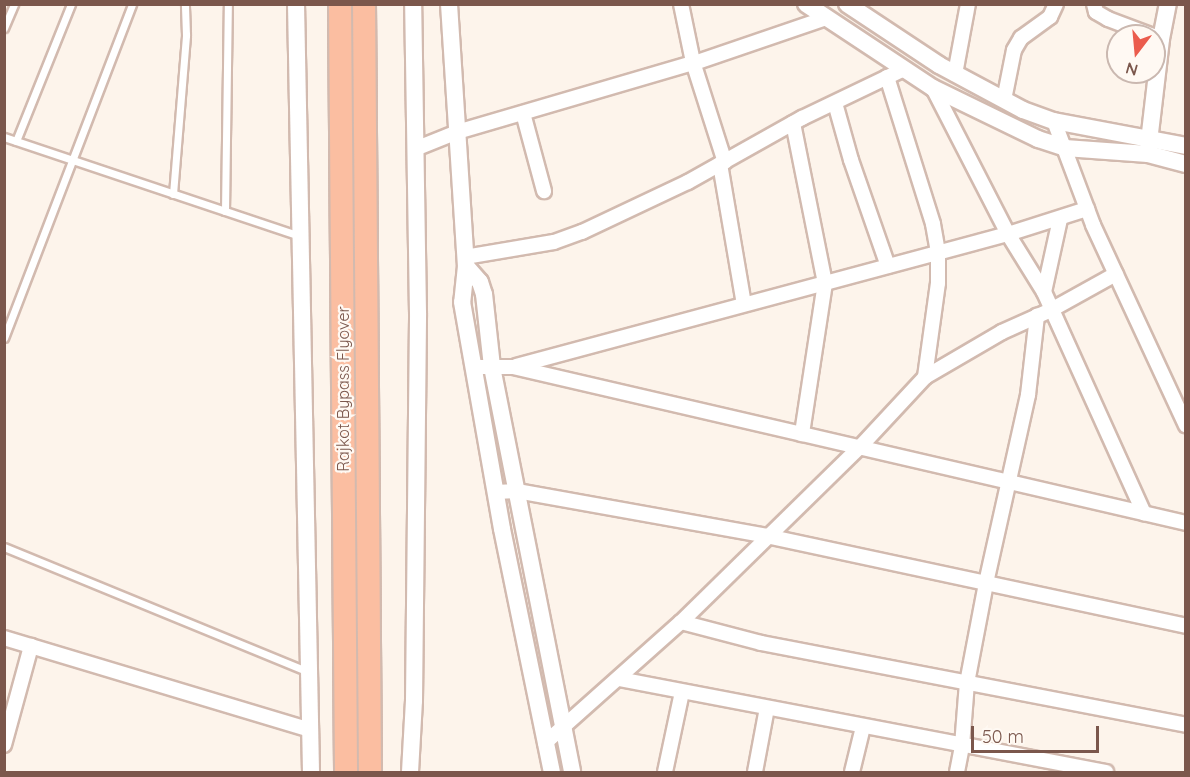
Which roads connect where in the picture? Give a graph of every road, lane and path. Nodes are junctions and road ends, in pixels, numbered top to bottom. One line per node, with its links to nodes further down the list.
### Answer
1 (14, 4): 21 (lane)
2 (71, 4): 35 (lane)
3 (132, 4): 40 (lane)
4 (185, 4): 44 (lane)
5 (228, 4): 46 (lane)
6 (296, 4): 49 (street)
7 (340, 4): 93 (highway, Rajkot Bypass Flyover)
8 (364, 4): 94 (highway, Rajkot Bypass Flyover)
9 (414, 4): 39 (street)
10 (449, 4): 33 (street)
11 (681, 4): 22 (street)
12 (806, 4): 18 (street)
13 (847, 4): 24 (street)
14 (968, 4): 24 (street)
15 (1056, 4): 28 (street)
16 (1094, 4): 19 (street)
17 (1168, 4): 20 (street)
18 (826, 18): 22 (street); 23 (street)
19 (1121, 24)
20 (1164, 24)
21 (4, 28)
22 (693, 62): 30 (street); 41 (street)
23 (903, 70): 25 (street); 27 (street)
24 (955, 74): 28 (street)
25 (887, 77): 29 (street); 50 (street)
26 (1156, 84): 37 (street)
27 (933, 88): 38 (street); 48 (street)
28 (1004, 100): 31 (street)
29 (835, 103): 32 (street); 52 (street)
30 (523, 113): 33 (street); 43 (street)
31 (1054, 121): 37 (street); 38 (street)
32 (793, 123): 41 (street); 54 (street)
33 (457, 132): 39 (street); 51 (street)
34 (4, 137): 35 (lane)
35 (16, 141): 40 (lane)
36 (1180, 145): 37 (street)
37 (1149, 147): 38 (street); 42 (street)
38 (1065, 148): 45 (street)
39 (416, 149): 95 (street)
40 (74, 162): 44 (lane); 59 (lane)
41 (722, 163): 51 (street); 56 (street)
42 (1180, 163)
43 (544, 191)
44 (173, 194): 46 (lane)
45 (1087, 209): 47 (street); 53 (street)
46 (225, 211): 49 (lane)
47 (1060, 219): 48 (street); 55 (street)
48 (1008, 234): 50 (street); 55 (street)
49 (300, 236): 79 (street)
50 (938, 252): 52 (street); 63 (street)
51 (465, 262): 60 (street); 61 (street)
52 (888, 266): 54 (street)
53 (1116, 274): 57 (street); 64 (street)
54 (825, 283): 56 (street); 65 (street)
55 (1044, 292): 57 (street)
56 (744, 304): 62 (street)
57 (1051, 310): 58 (street); 70 (street)
58 (1037, 316): 63 (street); 67 (street)
59 (4, 338)
60 (473, 367): 61 (street); 69 (street)
61 (492, 367): 62 (street); 68 (street)
62 (513, 367): 65 (street)
63 (925, 377): 66 (street)
64 (1185, 425)
65 (802, 434): 66 (street)
66 (860, 447): 67 (street); 72 (street)
67 (1009, 482): 70 (street); 74 (street)
68 (517, 491): 69 (street); 72 (street); 86 (street)
69 (496, 492): 88 (street)
70 (1144, 513): 71 (street)
71 (1185, 523)
72 (767, 536): 74 (street); 75 (street)
73 (4, 547): 79 (lane)
74 (986, 583): 76 (street); 81 (street)
75 (681, 622): 80 (street); 81 (street)
76 (1185, 626)
77 (4, 638): 78 (street)
78 (31, 646): 87 (street); 89 (street)
79 (309, 672): 87 (street)
80 (619, 679): 82 (street); 86 (street)
81 (968, 683): 84 (street); 90 (street)
82 (682, 692): 83 (street); 98 (street)
83 (768, 708): 85 (street); 99 (street)
84 (1185, 725)
85 (863, 727): 90 (street); 100 (street)
86 (563, 728): 88 (street); 97 (street)
87 (310, 730): 92 (street)
88 (545, 743): 96 (street)
89 (4, 745)
90 (962, 746): 91 (street); 101 (street)
91 (1052, 768): 102 (street)
92 (311, 772)
93 (346, 772)
94 (370, 772)
95 (410, 772)
96 (552, 772)
97 (572, 772)
98 (665, 772)
99 (755, 772)
100 (852, 772)
101 (957, 772)
102 (1107, 772)

